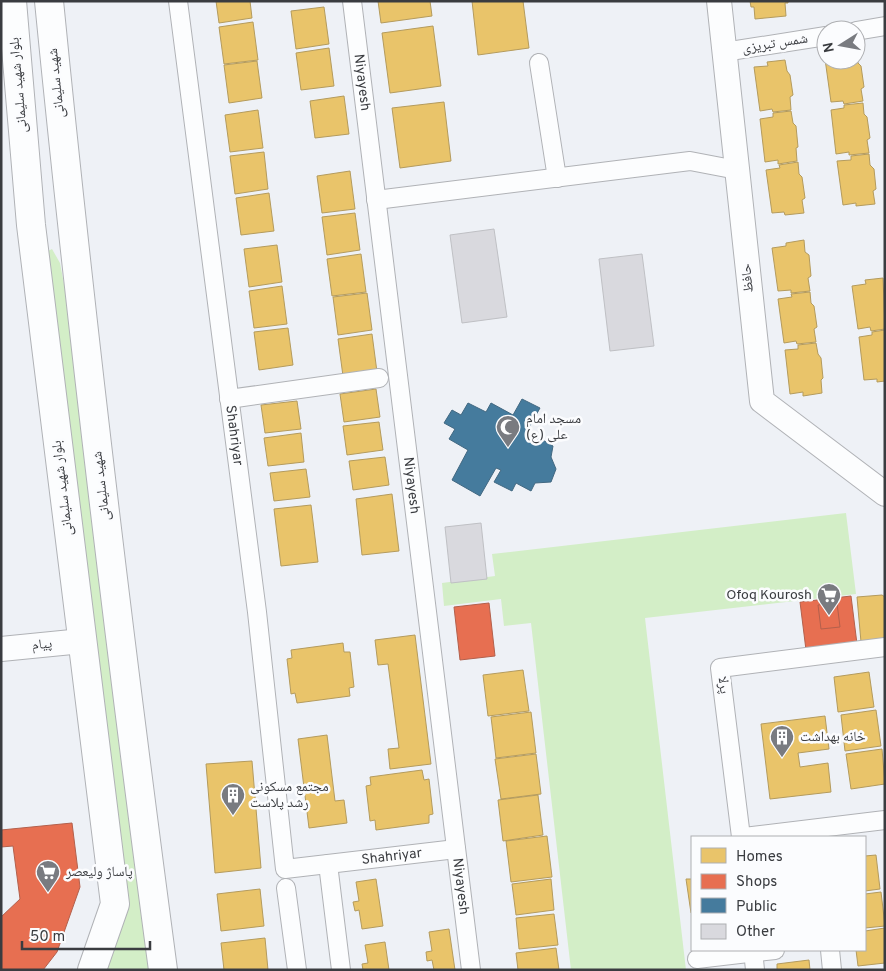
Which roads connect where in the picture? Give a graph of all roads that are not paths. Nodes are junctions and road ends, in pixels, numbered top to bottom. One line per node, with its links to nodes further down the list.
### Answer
1 (12, 1): 15 (main road, بلوار شهید سلیمانی)
2 (49, 1): 14 (main road, شهید سلیمانی)
3 (178, 1): 17 (street, Shahriyar)
4 (352, 1): 13 (street, Niyayesh)
5 (718, 1): 9 (street, حافظ)
6 (885, 26): 7 (street)
7 (866, 29)
8 (816, 38): 9 (street, شمس تبریزی)
9 (724, 52): 11 (street, حافظ)
10 (539, 63): 12 (street)
11 (737, 170): 12 (street); 18 (street, حافظ)
12 (557, 178): 13 (street)
13 (376, 200): 26 (street, Niyayesh)
14 (71, 221): 15 (main road); 34 (main road, شهید سلیمانی)
15 (31, 225): 19 (main road, بلوار شهید سلیمانی)
16 (379, 378): 17 (street)
17 (229, 399): 27 (street, Shahriyar)
18 (885, 494)
19 (82, 641): 21 (street, پیام); 33 (main road, بلوار شهید سلیمانی)
20 (885, 646): 24 (street, پرلا)
21 (1, 649)
22 (885, 820): 23 (street)
23 (817, 833): 25 (street)
24 (743, 836)
25 (762, 836)
26 (456, 849): 27 (street, Shahriyar); 37 (street, Niyayesh)
27 (328, 864): 36 (street)
28 (286, 888): 35 (street)
29 (772, 951): 31 (street)
30 (830, 951): 38 (street)
31 (754, 957): 32 (street)
32 (697, 959)
33 (92, 970)
34 (164, 970)
35 (297, 970)
36 (341, 970)
37 (471, 970)
38 (832, 970)

